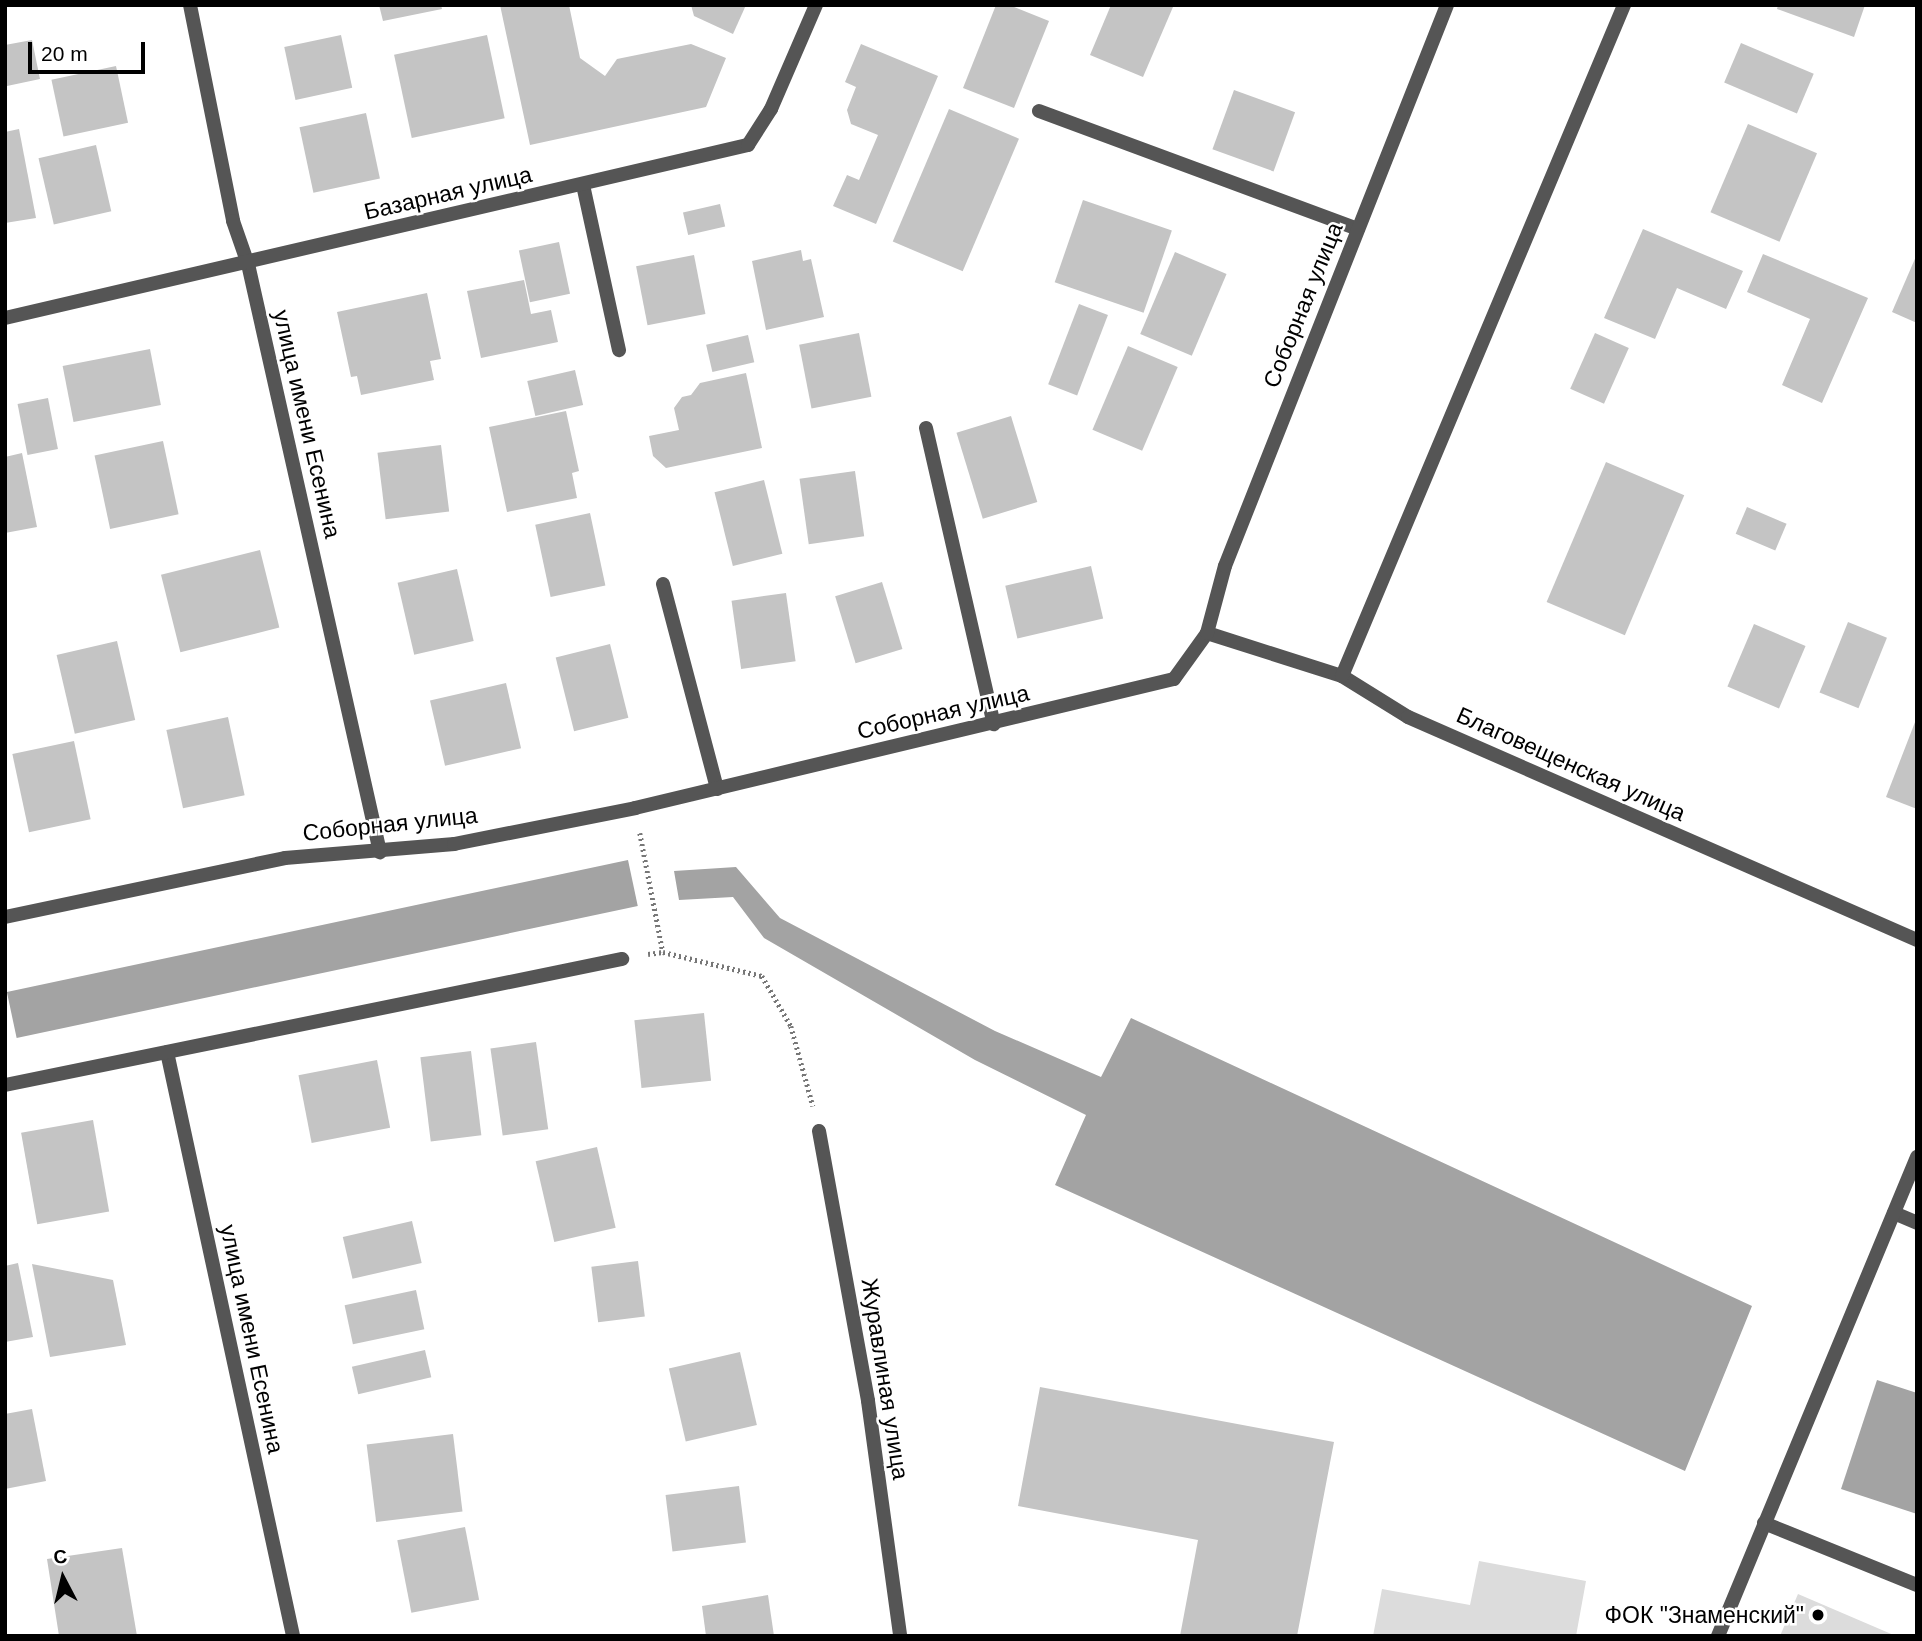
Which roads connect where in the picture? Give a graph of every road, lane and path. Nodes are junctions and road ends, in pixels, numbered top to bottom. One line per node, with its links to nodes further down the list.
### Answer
1 (190, 5): 8 (street, улица имени Есенина)
2 (816, 5): 6 (street, Базарная улица)
3 (1447, 5): 7 (street, Соборная улица)
4 (1624, 5): 14 (street)
5 (1038, 111): 7 (street)
6 (583, 185): 8 (street, Базарная улица); 10 (street)
7 (1358, 229): 13 (street, Соборная улица)
8 (248, 264): 9 (street, Базарная улица); 18 (street, улица имени Есенина)
9 (5, 318)
10 (619, 350)
11 (926, 428): 15 (street)
12 (663, 584): 16 (street)
13 (1207, 633): 14 (street, Благовещенская улица); 15 (street, Соборная улица)
14 (1342, 676): 20 (street, Благовещенская улица)
15 (993, 724): 16 (street, Соборная улица)
16 (717, 789): 17 (street, Соборная улица)
17 (635, 808): 18 (street, Соборная улица); 21 (path)
18 (380, 852): 19 (street, Соборная улица)
19 (5, 917)
20 (1917, 940)
21 (663, 952): 22 (path); 25 (path)
22 (622, 958): 23 (street)
23 (167, 1052): 24 (street); 31 (street, улица имени Есенина)
24 (5, 1085)
25 (819, 1131): 32 (street, Журавлиная улица)
26 (1917, 1157): 27 (street)
27 (1894, 1213): 28 (street); 29 (street)
28 (1917, 1223)
29 (1765, 1523): 30 (street); 33 (street)
30 (1917, 1586)
31 (293, 1636)
32 (900, 1636)
33 (1718, 1636)

